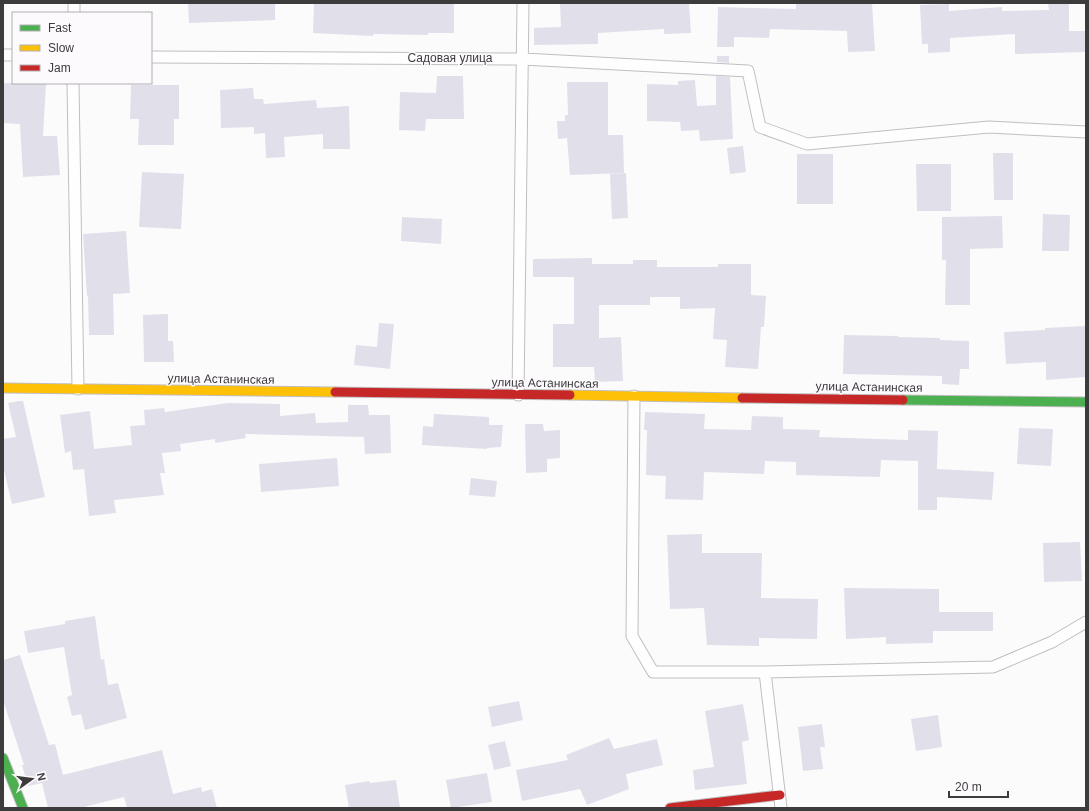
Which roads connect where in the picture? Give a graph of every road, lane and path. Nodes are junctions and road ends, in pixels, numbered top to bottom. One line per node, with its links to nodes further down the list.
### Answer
1 (523, 3): 3 (lane)
2 (152, 57): 3 (lane, Садовая улица)
3 (523, 59): 5 (lane, Садовая улица); 8 (lane)
4 (73, 84): 7 (lane)
5 (1086, 132)
6 (3, 388): 7 (street, улица Астанинская)
7 (78, 389): 8 (street, улица Астанинская)
8 (518, 395): 9 (street, улица Астанинская)
9 (634, 396): 10 (street, улица Астанинская); 12 (lane)
10 (1086, 402)
11 (1086, 622): 12 (lane)
12 (765, 672): 14 (lane)
13 (3, 758): 15 (street)
14 (780, 794): 16 (street); 17 (lane)
15 (24, 808)
16 (670, 808)
17 (781, 808)

